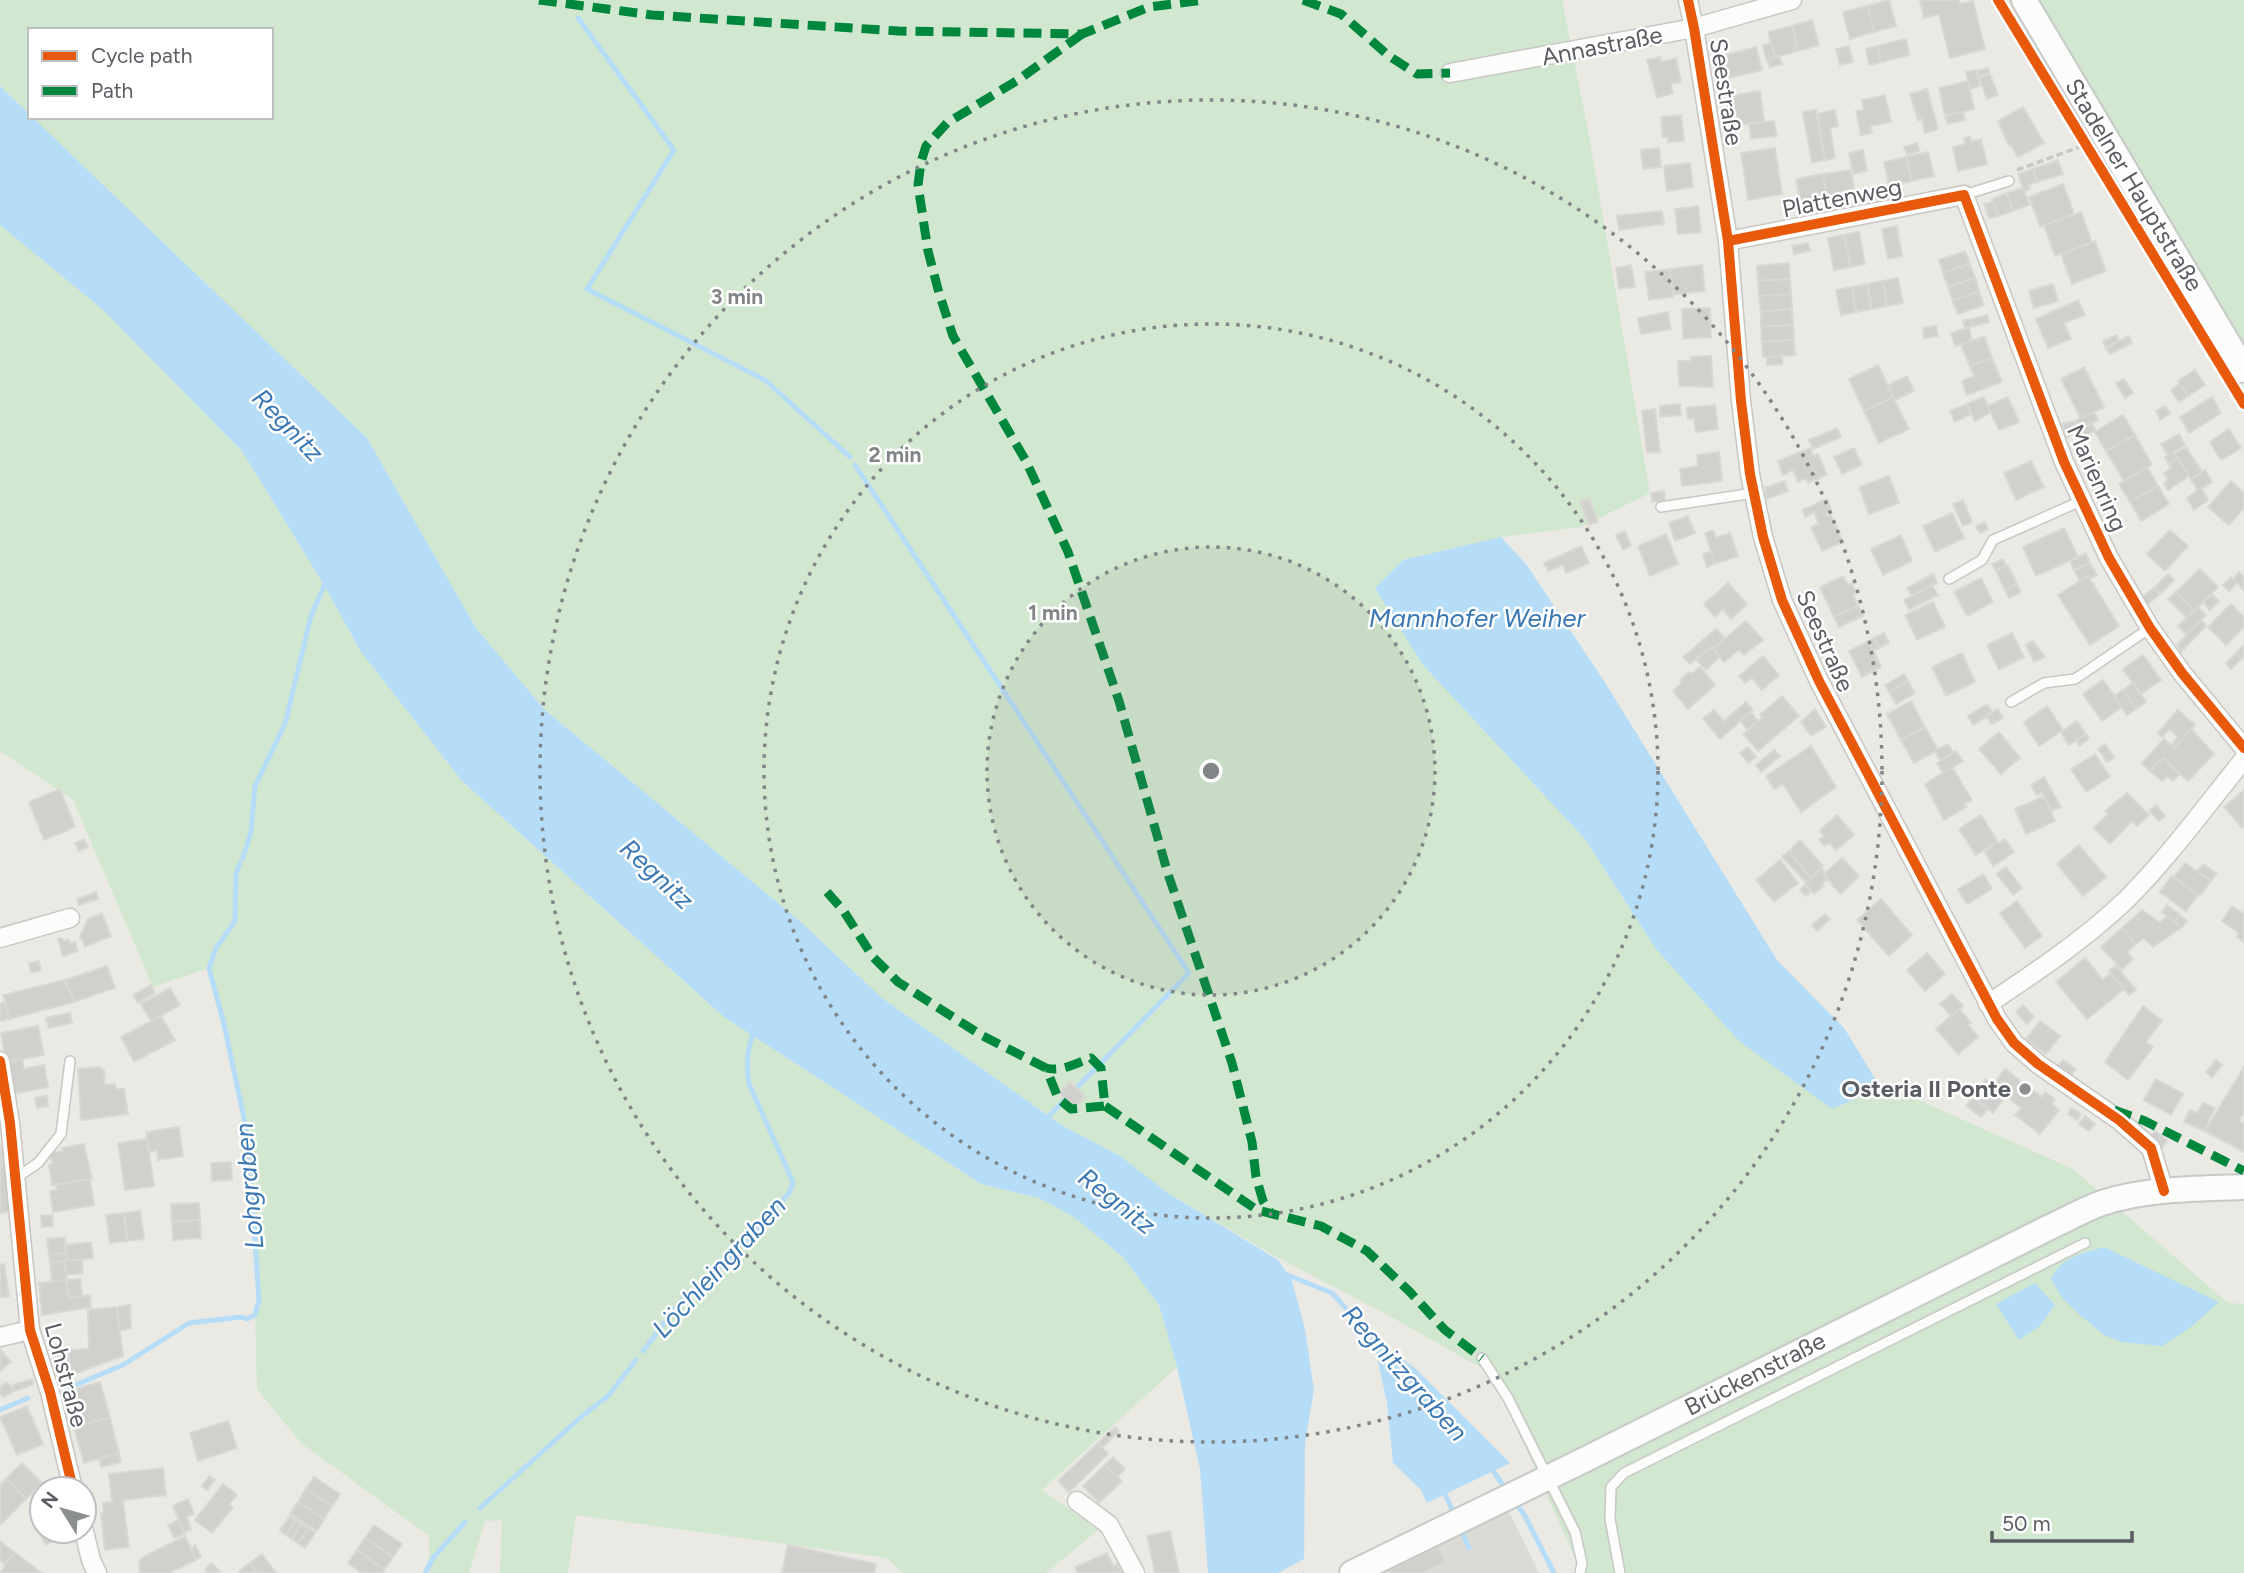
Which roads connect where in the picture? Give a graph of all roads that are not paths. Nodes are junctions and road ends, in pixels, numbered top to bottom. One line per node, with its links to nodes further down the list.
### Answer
1 (1688, 0): 4 (street, Seestraße)
2 (1792, 0): 4 (street, Annastraße)
3 (2024, 0): 9 (main road, Stadelner Hauptstraße)
4 (1694, 28): 5 (street, Annastraße); 8 (street, Seestraße)
5 (1451, 73)
6 (2009, 181): 7 (lane, Plattenweg)
7 (1964, 195): 8 (street, Plattenweg); 11 (street, Marienring)
8 (1728, 241): 10 (street, Seestraße)
9 (2244, 370)
10 (1754, 493): 12 (lane); 20 (street, Seestraße)
11 (2081, 501): 13 (lane, Marienring); 14 (street, Marienring)
12 (1661, 507)
13 (1949, 579)
14 (2150, 628): 15 (lane); 16 (street, Marienring)
15 (2011, 702)
16 (2244, 748)
17 (2244, 759): 20 (street)
18 (70, 918): 19 (street)
19 (0, 938)
20 (1988, 1004): 26 (street, Seestraße)
21 (0, 1061): 23 (street, Lohstraße)
22 (71, 1061): 24 (lane)
23 (5, 1122): 24 (street, Lohstraße)
24 (16, 1178): 28 (street, Lohstraße)
25 (2244, 1187): 26 (main road, Brückenstraße)
26 (2164, 1191): 32 (main road, Brückenstraße)
27 (2085, 1243): 39 (lane)
28 (30, 1330): 29 (street); 31 (street, Lohstraße)
29 (0, 1337)
30 (1482, 1358): 32 (lane)
31 (70, 1475)
32 (1553, 1486): 37 (main road, Brückenstraße); 38 (lane)
33 (1077, 1501): 36 (street)
34 (87, 1545): 35 (street)
35 (97, 1573)
36 (1135, 1573)
37 (1352, 1573)
38 (1580, 1573)
39 (1619, 1573)

